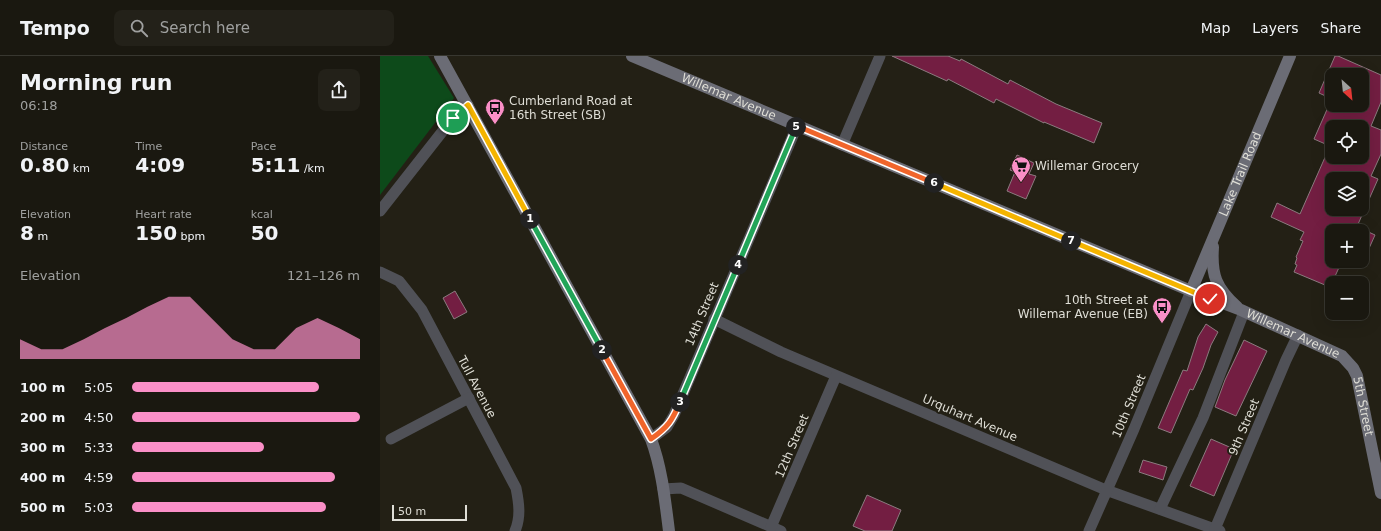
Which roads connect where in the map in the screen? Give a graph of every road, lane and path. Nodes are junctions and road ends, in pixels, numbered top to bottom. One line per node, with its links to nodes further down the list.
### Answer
1 (440, 56): 5 (street)
2 (632, 56): 6 (street, Willemar Avenue)
3 (880, 56): 7 (street)
4 (1290, 56): 9 (street, Lake Trail Road)
5 (468, 105): 8 (street); 19 (street)
6 (797, 126): 7 (street, Willemar Avenue); 13 (street, 14th Street)
7 (842, 145): 11 (street, Willemar Avenue)
8 (380, 211)
9 (1214, 238): 11 (street, Lake Trail Road); 12 (street)
10 (380, 272): 17 (street, Tull Avenue)
11 (1191, 291): 12 (street, Willemar Avenue); 21 (street, 10th Street)
12 (1242, 311): 14 (street, Willemar Avenue); 23 (street)
13 (714, 319): 16 (street, Urquhart Avenue); 19 (street, 14th Street)
14 (1298, 335): 15 (street, Willemar Avenue); 25 (street, 9th Street)
15 (1353, 368): 22 (street, 5th Street)
16 (836, 376): 21 (street, Urquhart Avenue); 24 (street, 12th Street)
17 (469, 398): 18 (street); 26 (street, Tull Avenue)
18 (392, 439)
19 (651, 439): 20 (street)
20 (663, 489): 24 (street); 27 (street)
21 (1106, 490): 23 (street, Urquhart Avenue); 28 (street, 10th Street)
22 (1381, 493)
23 (1160, 509): 25 (street, Urquhart Avenue)
24 (776, 529)
25 (1217, 530)
26 (516, 531)
27 (669, 531)
28 (1089, 531)

